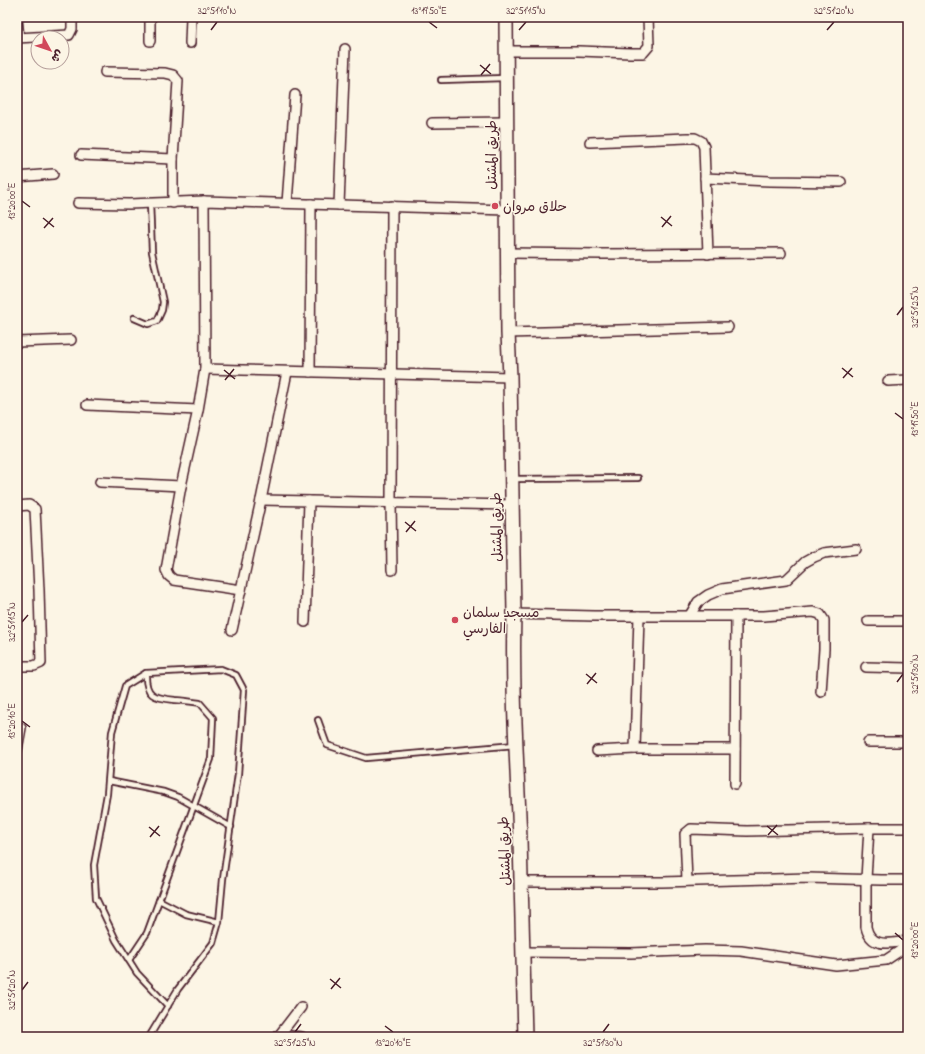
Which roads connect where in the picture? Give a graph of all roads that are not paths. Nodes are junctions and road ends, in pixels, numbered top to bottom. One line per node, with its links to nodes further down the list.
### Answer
1 (19, 17): 7 (lane)
2 (72, 17): 7 (street)
3 (150, 17): 8 (street)
4 (191, 17): 9 (street)
5 (506, 17): 11 (main road, طريق المشتل)
6 (648, 17): 11 (street)
7 (19, 38)
8 (150, 41)
9 (190, 43)
10 (345, 49): 31 (street)
11 (506, 51): 13 (main road, طريق المشتل)
12 (105, 72): 20 (street)
13 (506, 78): 14 (lane); 16 (main road, طريق المشتل)
14 (441, 80)
15 (295, 95): 29 (street)
16 (507, 122): 17 (street); 33 (main road, طريق المشتل)
17 (432, 123)
18 (590, 142): 23 (street)
19 (81, 155): 20 (street)
20 (173, 159): 28 (street)
21 (53, 174): 22 (street)
22 (17, 177)
23 (704, 178): 24 (street); 36 (street)
24 (841, 182)
25 (204, 201): 28 (street); 29 (street); 42 (street)
26 (78, 203): 27 (street)
27 (150, 203): 28 (street); 37 (lane)
28 (173, 203)
29 (287, 203): 30 (street)
30 (311, 204): 31 (street); 44 (street)
31 (339, 205): 32 (street)
32 (392, 206): 33 (street); 45 (street)
33 (507, 210): 34 (main road, طريق المشتل)
34 (508, 253): 36 (street); 39 (main road, طريق المشتل)
35 (781, 253): 36 (street)
36 (708, 254)
37 (134, 318)
38 (728, 327): 39 (street)
39 (508, 333): 46 (main road, طريق المشتل)
40 (71, 340): 41 (street)
41 (17, 342)
42 (205, 370): 43 (street); 50 (street)
43 (287, 372): 44 (street); 55 (street)
44 (310, 372): 45 (street)
45 (391, 374): 46 (street); 57 (street)
46 (510, 377): 52 (main road, طريق المشتل)
47 (908, 380): 48 (street)
48 (888, 381)
49 (87, 405): 50 (street)
50 (198, 410): 54 (street)
51 (638, 478): 52 (lane)
52 (512, 479): 58 (main road, طريق المشتل)
53 (100, 482): 54 (street)
54 (181, 486): 62 (street)
55 (261, 500): 56 (street); 62 (street)
56 (309, 501): 57 (street); 69 (street)
57 (391, 502): 58 (street); 61 (street)
58 (512, 505): 63 (main road, طريق المشتل)
59 (17, 506): 71 (street)
60 (856, 549): 64 (street)
61 (392, 570)
62 (241, 590): 70 (street)
63 (514, 614): 65 (street); 80 (main road, طريق المشتل)
64 (690, 615): 65 (street); 66 (street)
65 (639, 616): 83 (street)
66 (736, 616): 75 (street); 81 (street)
67 (868, 621): 68 (street)
68 (908, 621)
69 (304, 622)
70 (232, 630)
71 (17, 666)
72 (866, 667): 73 (street)
73 (908, 668)
74 (146, 673): 85 (lane); 87 (lane); 88 (lane)
75 (821, 692)
76 (318, 720): 80 (lane)
77 (21, 728): 82 (street)
78 (868, 742): 79 (street)
79 (908, 742)
80 (516, 745): 94 (main road, طريق المشتل)
81 (735, 749): 83 (street); 86 (street)
82 (17, 750)
83 (634, 750): 84 (street)
84 (597, 751)
85 (108, 781): 87 (lane); 99 (lane)
86 (734, 784)
87 (194, 806): 88 (lane); 95 (lane)
88 (231, 827): 96 (lane)
89 (869, 828): 90 (street); 91 (street); 93 (street)
90 (908, 828)
91 (866, 879): 92 (street); 93 (street); 97 (street)
92 (908, 880)
93 (687, 881): 94 (street)
94 (522, 882): 98 (main road, طريق المشتل)
95 (159, 900): 96 (lane); 99 (lane)
96 (219, 922): 100 (lane)
97 (908, 941): 98 (street)
98 (522, 952): 105 (main road, طريق المشتل)
99 (129, 960): 100 (lane)
100 (168, 1006): 103 (lane)
101 (301, 1007): 102 (street)
102 (279, 1036): 104 (street)
103 (149, 1037)
104 (302, 1037)
105 (525, 1037)

